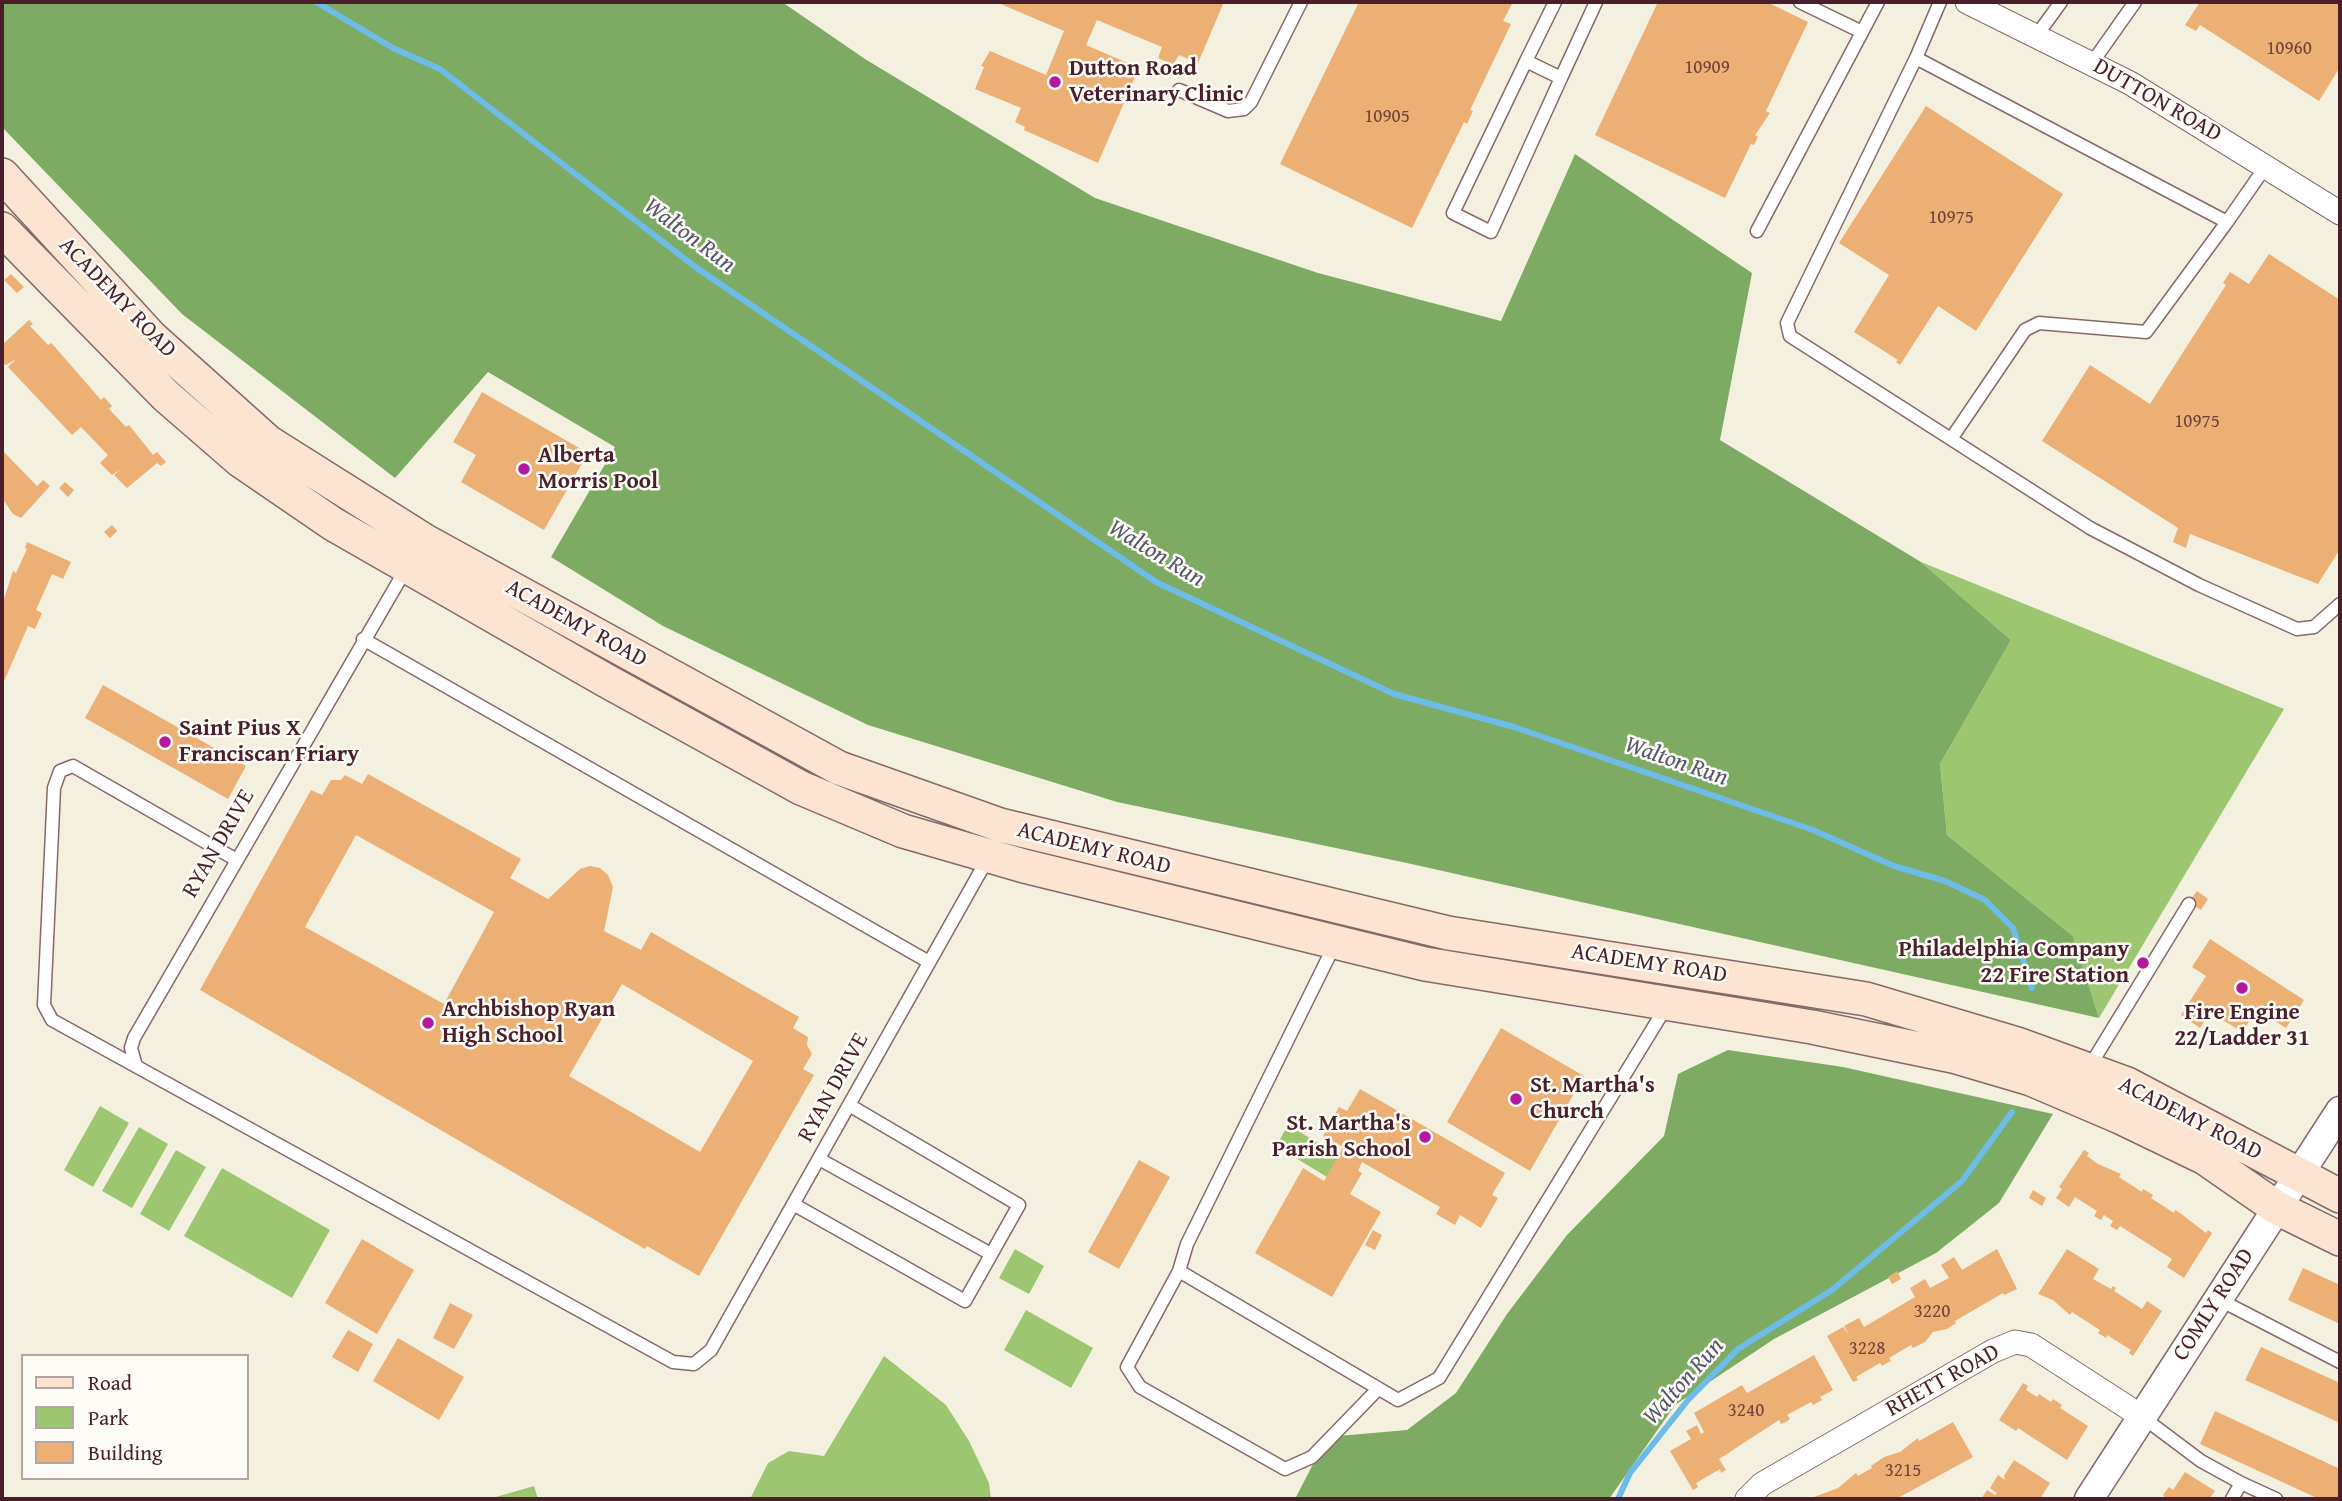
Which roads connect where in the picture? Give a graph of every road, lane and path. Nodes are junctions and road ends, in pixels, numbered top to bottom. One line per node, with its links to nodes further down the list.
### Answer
1 (1301, 2): 16 (lane)
2 (1555, 2): 13 (lane)
3 (1596, 2): 15 (lane)
4 (1800, 2): 10 (lane)
5 (1878, 2): 10 (lane)
6 (1940, 2): 12 (lane)
7 (1967, 2): 11 (street, DUTTON ROAD)
8 (2061, 2): 11 (lane)
9 (2135, 2): 14 (lane)
10 (1862, 32): 22 (lane)
11 (2037, 36): 14 (street, DUTTON ROAD)
12 (1916, 58): 20 (lane); 23 (lane)
13 (1526, 61): 15 (lane); 15 (lane)
14 (2092, 63): 17 (street, DUTTON ROAD)
15 (1561, 78)
16 (1179, 90)
17 (2266, 166): 19 (street, DUTTON ROAD); 20 (lane)
18 (2, 175): 24 (main road, ACADEMY ROAD)
19 (2340, 212)
20 (2227, 222): 23 (lane)
21 (2, 229): 24 (main road, ACADEMY ROAD)
22 (1757, 231)
23 (1951, 439): 25 (lane)
24 (416, 554): 26 (lane, RYAN DRIVE); 27 (main road, ACADEMY ROAD)
25 (2340, 604)
26 (363, 639): 28 (lane, RYAN DRIVE); 31 (lane)
27 (995, 841): 30 (main road, ACADEMY ROAD); 31 (lane, RYAN DRIVE)
28 (235, 859): 34 (lane, RYAN DRIVE); 34 (lane)
29 (2189, 904): 35 (lane)
30 (1341, 926): 32 (main road, ACADEMY ROAD); 33 (main road, ACADEMY ROAD); 45 (lane)
31 (929, 962): 36 (lane, RYAN DRIVE)
32 (1674, 967): 33 (main road); 35 (main road, ACADEMY ROAD)
33 (1668, 1004): 42 (main road, ACADEMY ROAD); 48 (lane)
34 (136, 1066): 41 (lane, RYAN DRIVE)
35 (2088, 1070): 39 (main road, ACADEMY ROAD)
36 (849, 1105): 38 (lane, RYAN DRIVE); 44 (lane)
37 (2340, 1111): 39 (street, COMLY ROAD)
38 (819, 1158): 41 (lane, RYAN DRIVE); 44 (lane)
39 (2298, 1176): 40 (main road, ACADEMY ROAD); 42 (street, COMLY ROAD)
40 (2340, 1196)
41 (793, 1204): 44 (lane)
42 (2277, 1208): 43 (main road, ACADEMY ROAD); 46 (street, COMLY ROAD)
43 (2340, 1239)
44 (991, 1254)
45 (1179, 1271): 48 (lane); 48 (lane)
46 (2218, 1299): 47 (lane); 49 (street, COMLY ROAD)
47 (2340, 1362)
48 (1378, 1389)
49 (2141, 1416): 50 (lane); 51 (street, RHETT ROAD); 52 (street, COMLY ROAD)
50 (2241, 1483): 53 (lane); 54 (lane)
51 (1747, 1499)
52 (2089, 1499)
53 (2232, 1499)
54 (2276, 1499)

